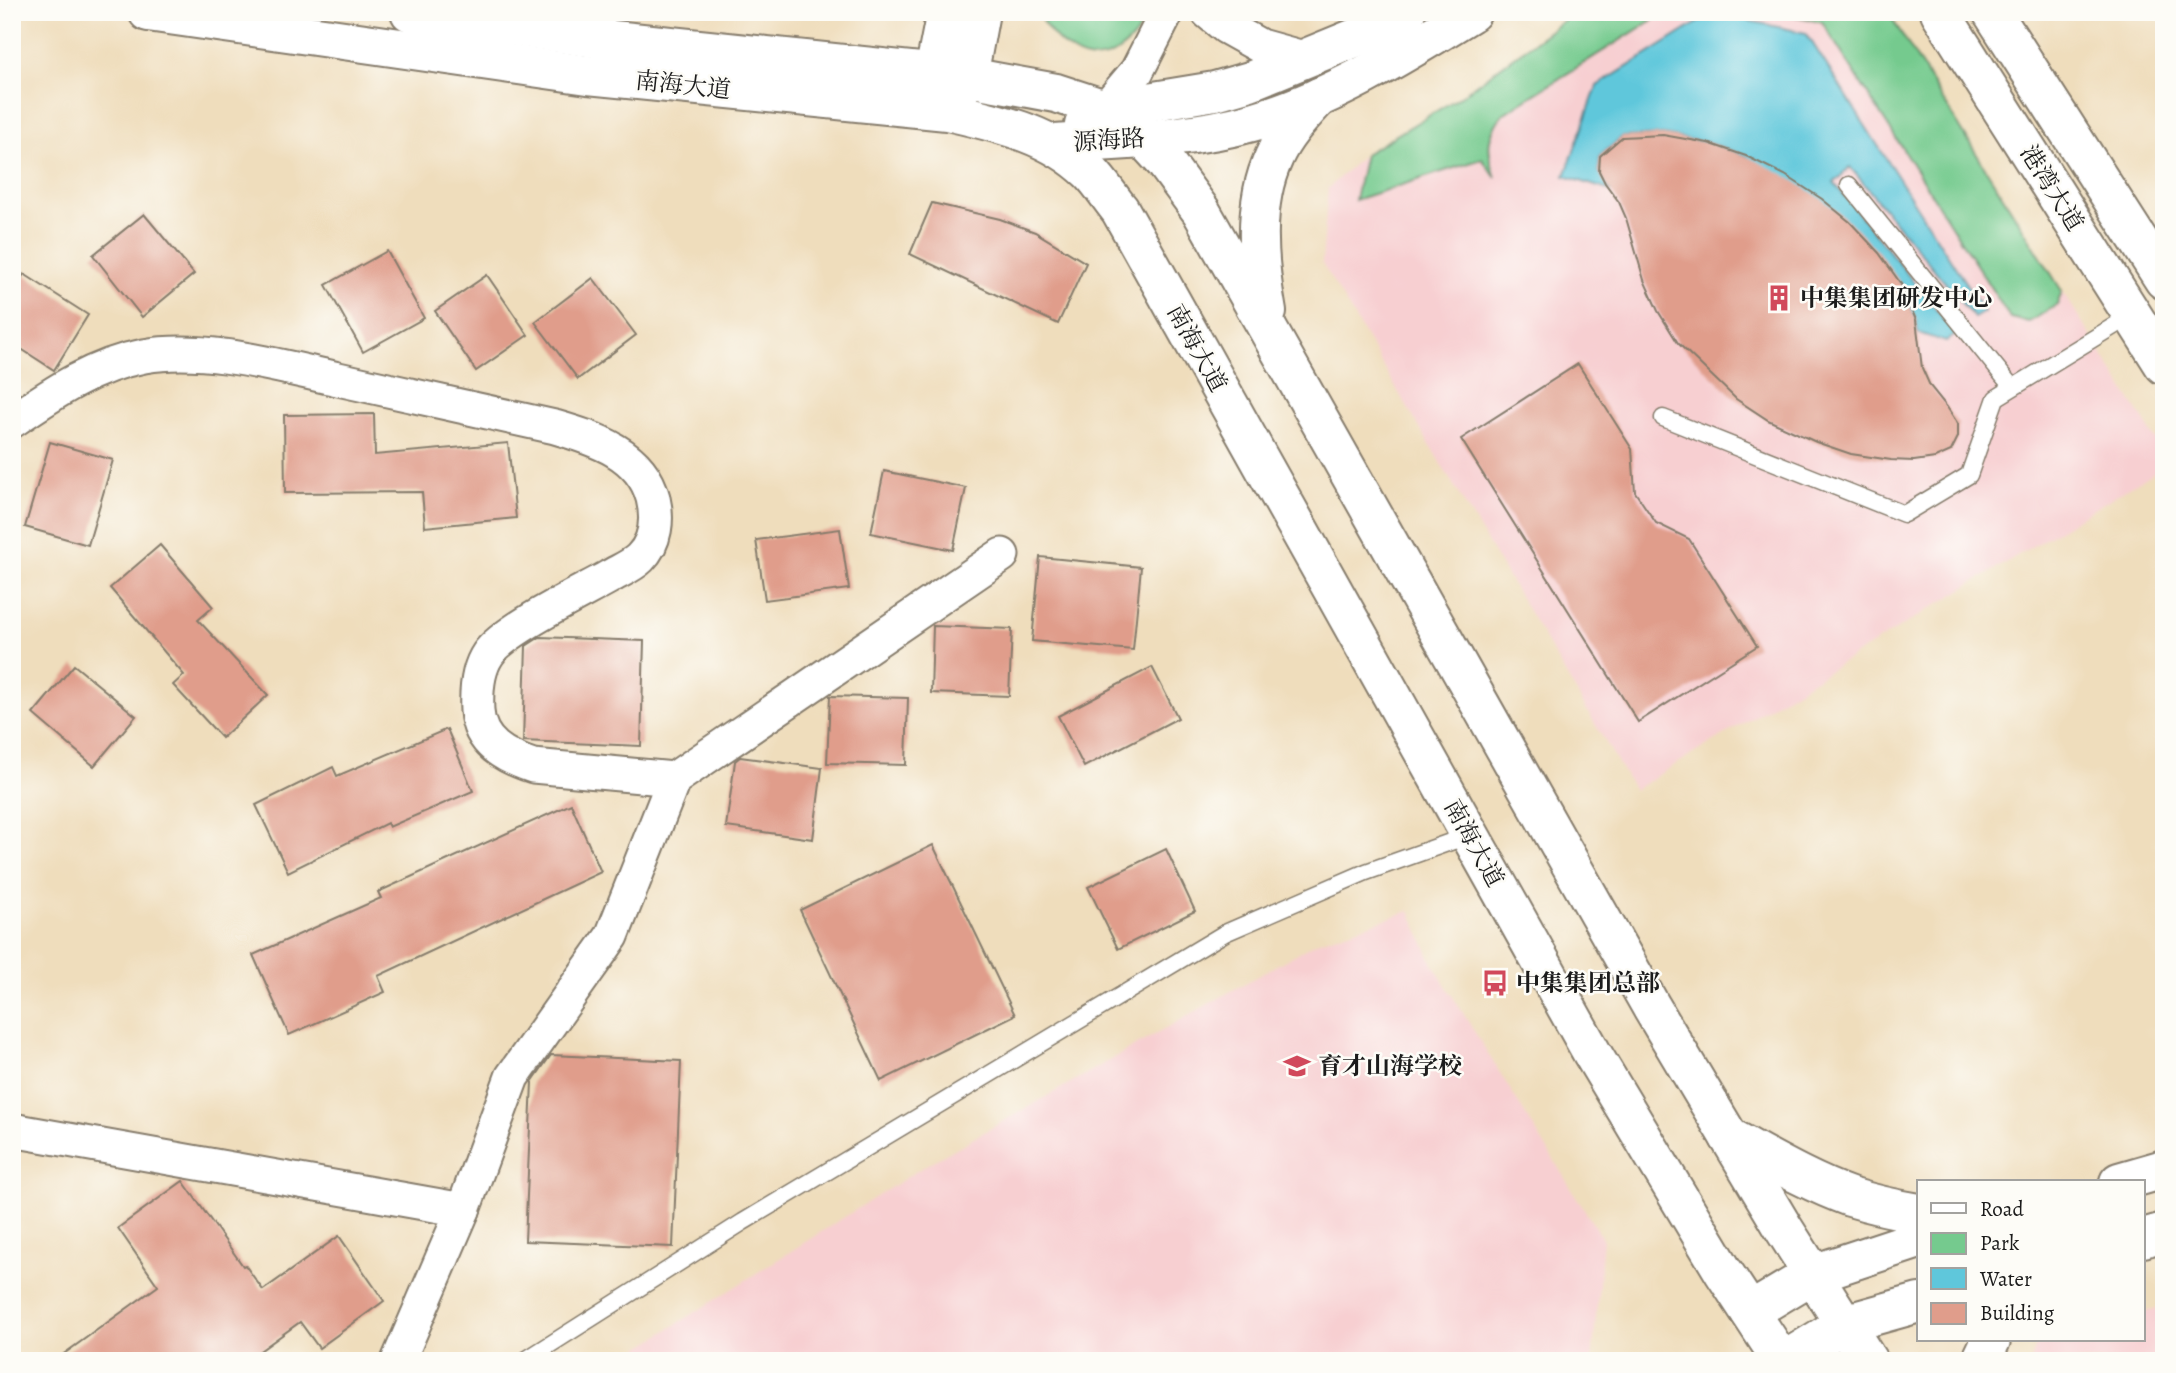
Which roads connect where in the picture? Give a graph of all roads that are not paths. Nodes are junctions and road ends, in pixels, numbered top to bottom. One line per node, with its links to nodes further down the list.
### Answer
1 (148, 12): 15 (main road, 南海大道)
2 (410, 12): 12 (main road, 南海大道)
3 (946, 12): 12 (main road)
4 (980, 12): 12 (main road)
5 (1167, 12): 14 (street)
6 (1208, 12): 11 (street)
7 (1406, 12): 11 (main road, 源海路)
8 (1472, 12): 13 (main road, 源海路)
9 (1940, 12): 20 (main road, 港湾大道)
10 (1992, 12): 19 (main road, 港湾大道)
11 (1307, 59): 14 (main road, 源海路)
12 (951, 75): 14 (main road, 南海大道); 15 (main road)
13 (1319, 97): 16 (main road, 源海路); 21 (main road)
14 (1105, 109): 16 (main road, 南海大道); 17 (main road, 源海路)
15 (947, 111): 17 (main road, 南海大道)
16 (1143, 138): 17 (main road, 源海路); 21 (main road, 南海大道)
17 (1055, 144): 28 (main road, 南海大道)
18 (1849, 185): 23 (lane)
19 (2164, 280)
20 (2132, 315): 22 (main road, 港湾大道); 23 (lane)
21 (1273, 338): 30 (main road, 南海大道)
22 (2164, 365)
23 (2012, 387): 24 (lane)
24 (1663, 418)
25 (12, 421): 27 (street)
26 (1002, 555): 27 (street)
27 (674, 779): 33 (street)
28 (1470, 835): 40 (main road, 南海大道); 44 (lane)
29 (12, 1130): 33 (street)
30 (1729, 1137): 34 (main road); 38 (main road, 南海大道)
31 (2164, 1170): 32 (main road)
32 (2126, 1180)
33 (463, 1210): 43 (street)
34 (1917, 1213)
35 (2164, 1232): 36 (main road)
36 (2144, 1238)
37 (1917, 1240): 38 (main road)
38 (1813, 1274): 40 (main road); 41 (main road, 南海大道)
39 (1917, 1304): 41 (main road)
40 (1750, 1312): 45 (main road, 南海大道)
41 (1844, 1324): 45 (main road); 46 (main road, 南海大道)
42 (1990, 1342): 47 (main road)
43 (398, 1361)
44 (524, 1361)
45 (1783, 1361)
46 (1868, 1361)
47 (1981, 1361)

